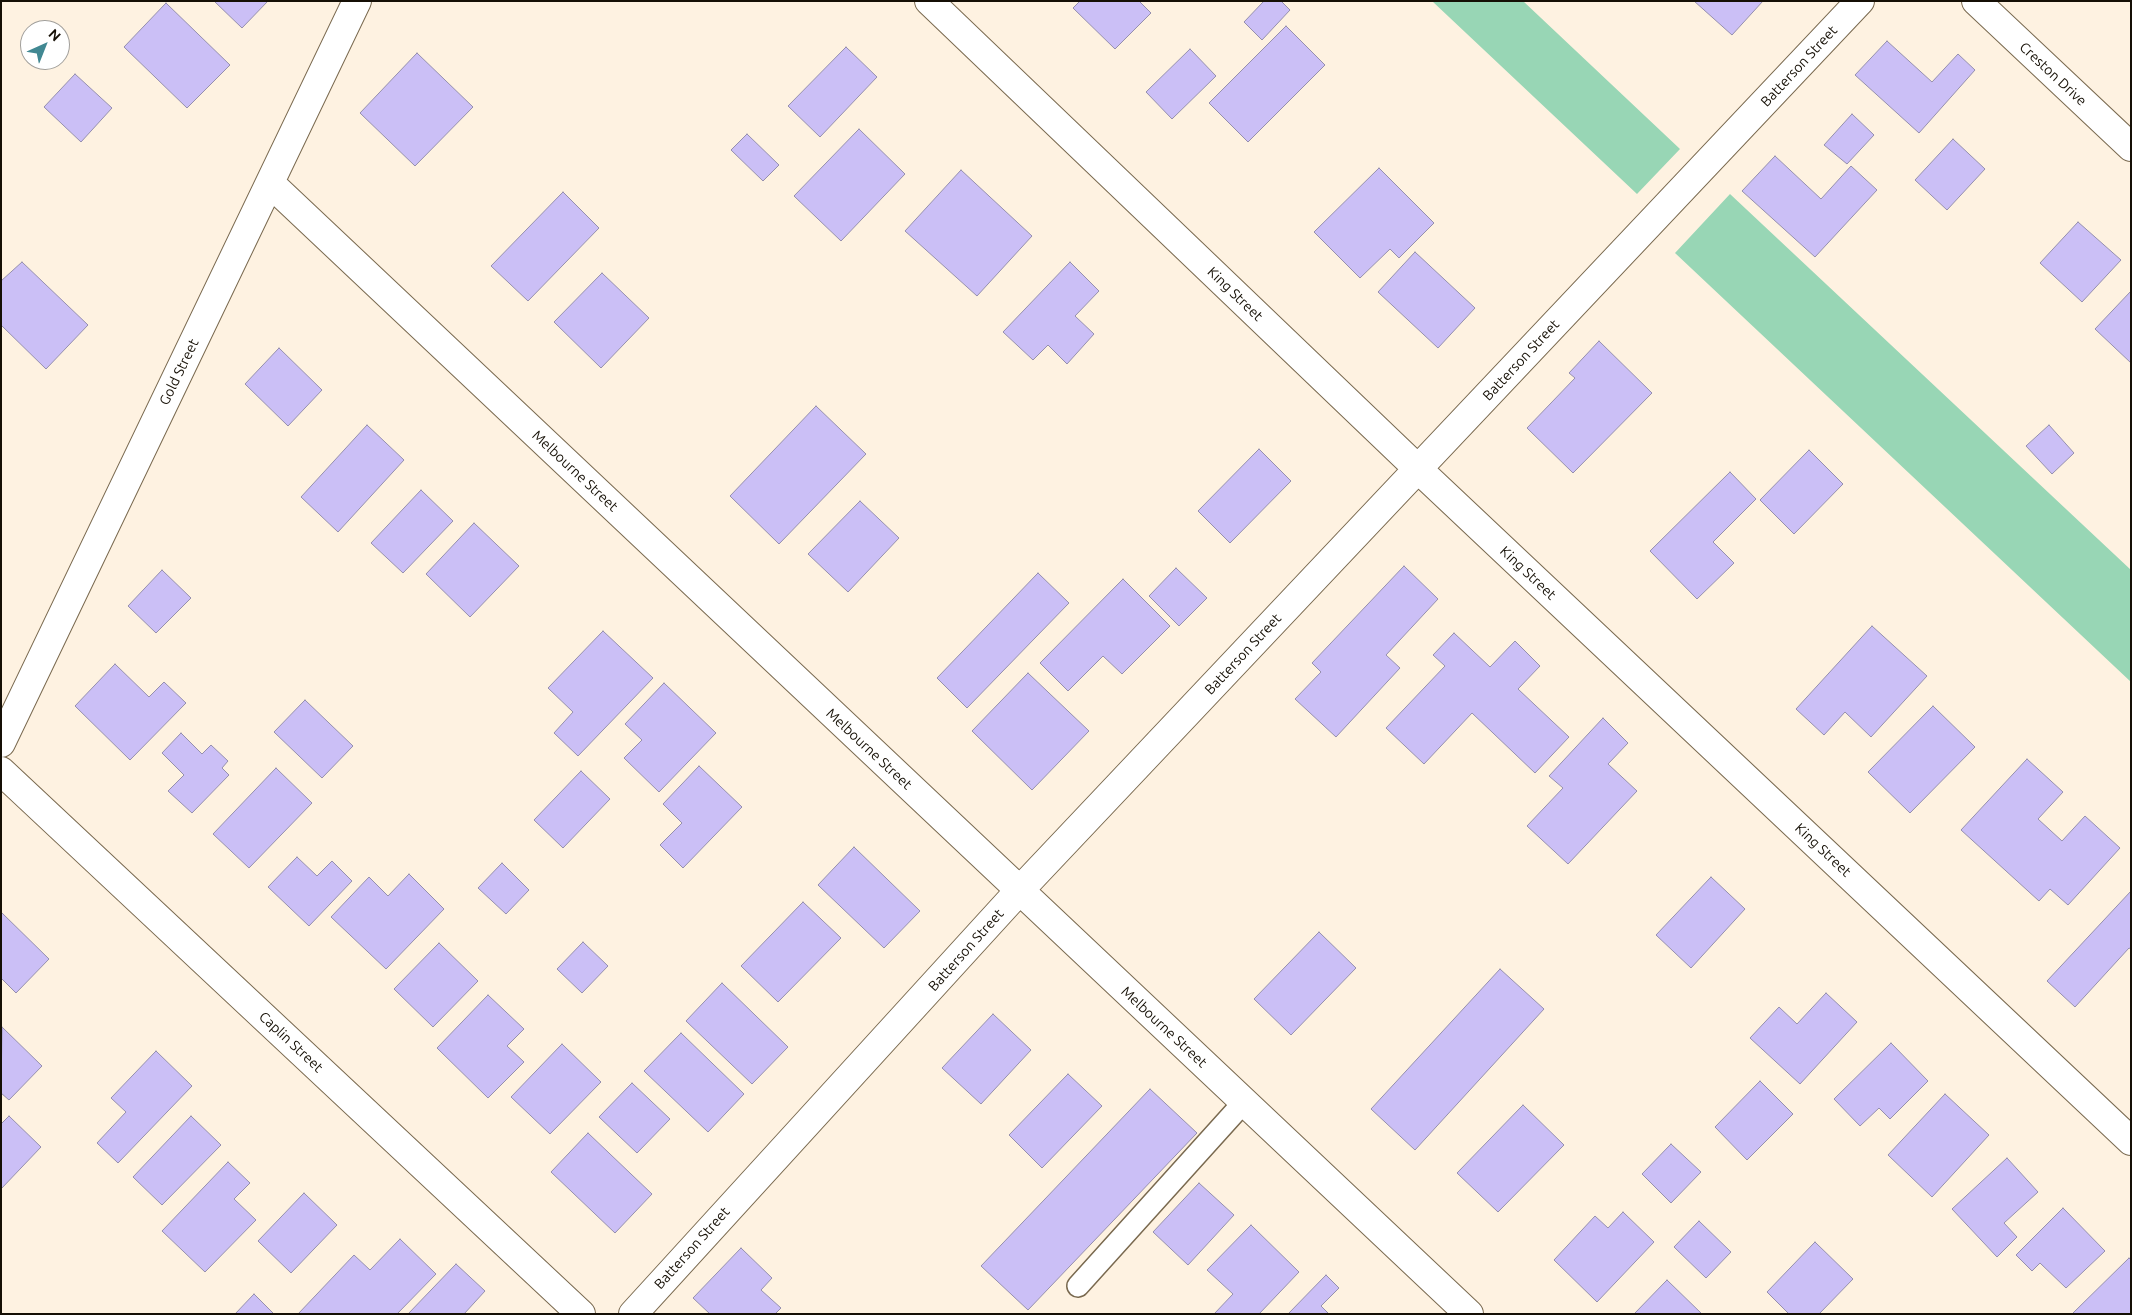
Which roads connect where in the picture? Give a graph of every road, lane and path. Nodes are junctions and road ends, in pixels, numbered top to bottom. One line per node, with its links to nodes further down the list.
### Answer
1 (357, 1): 6 (street, Gold Street)
2 (929, 1): 7 (street, King Street)
3 (1860, 1): 7 (street, Batterson Street)
4 (1976, 1): 5 (street, Creston Drive)
5 (2131, 147)
6 (271, 184): 8 (street, Gold Street); 10 (street, Melbourne Street)
7 (1418, 469): 10 (street, Batterson Street); 12 (street, King Street)
8 (1, 743)
9 (1, 771): 14 (street, Caplin Street)
10 (1019, 891): 11 (street, Melbourne Street); 15 (street, Batterson Street)
11 (1244, 1102): 13 (lane); 16 (street, Melbourne Street)
12 (2131, 1141)
13 (1078, 1286)
14 (581, 1314)
15 (633, 1314)
16 (1469, 1314)

